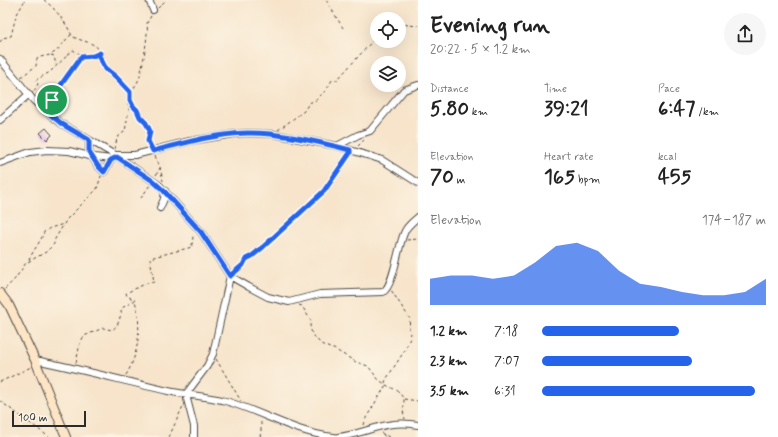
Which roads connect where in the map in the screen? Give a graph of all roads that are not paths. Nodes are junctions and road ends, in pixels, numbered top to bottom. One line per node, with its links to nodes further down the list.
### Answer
1 (149, 0): 2 (street)
2 (153, 10)
3 (0, 59): 5 (street)
4 (418, 85): 8 (street)
5 (30, 95): 6 (street); 7 (street)
6 (0, 120)
7 (89, 140): 9 (street); 10 (street)
8 (336, 146): 10 (street); 12 (street)
9 (92, 156): 10 (street); 10 (street); 11 (street)
10 (114, 156): 13 (street)
11 (0, 163)
12 (418, 183)
13 (164, 191): 14 (street); 16 (street)
14 (160, 208)
15 (418, 217): 16 (street)
16 (230, 276): 19 (street)
17 (0, 293): 18 (street)
18 (35, 360): 19 (street); 22 (street)
19 (187, 395): 21 (street); 23 (street)
20 (418, 425): 25 (street)
21 (316, 436): 24 (street)
22 (66, 437)
23 (194, 437)
24 (334, 437)
25 (338, 437)

